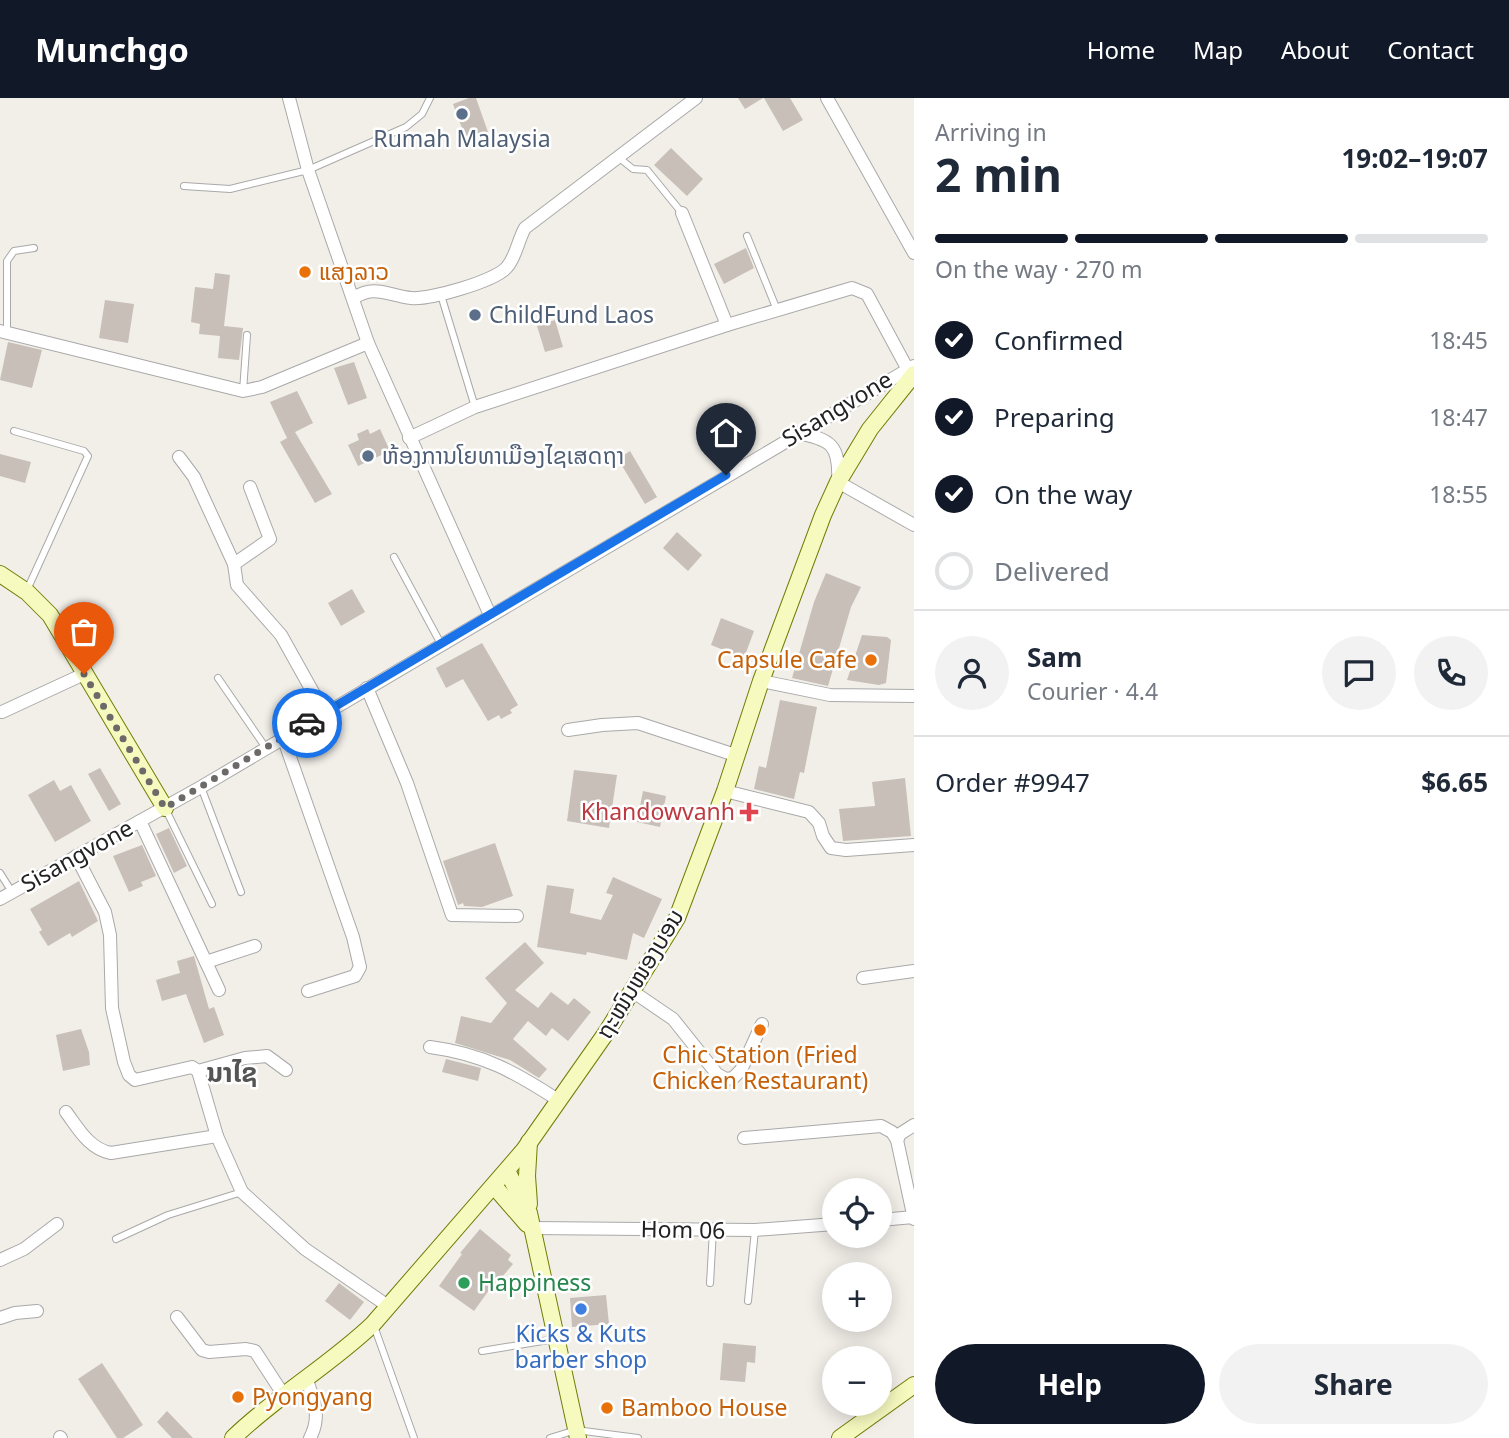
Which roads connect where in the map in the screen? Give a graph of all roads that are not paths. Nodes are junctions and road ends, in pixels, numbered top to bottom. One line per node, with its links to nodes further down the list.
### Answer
1 (289, 98): 6 (street)
2 (430, 98): 6 (lane)
3 (696, 98): 5 (street)
4 (827, 98): 11 (street)
5 (618, 157): 8 (lane); 12 (street)
6 (308, 170): 7 (lane); 13 (street)
7 (184, 186)
8 (682, 213): 15 (street)
9 (747, 236): 14 (lane)
10 (34, 248): 16 (lane)
11 (914, 253)
12 (441, 295): 13 (street); 21 (lane)
13 (354, 298): 18 (street)
14 (777, 310): 15 (street); 19 (street)
15 (727, 325): 21 (street)
16 (4, 331): 20 (street)
17 (247, 335): 20 (lane)
18 (368, 342): 20 (street); 24 (street)
19 (912, 369): 23 (street, Sisangvone); 26 (street, ຖະໜົນໜອງບອນ)
20 (243, 391)
21 (475, 407): 24 (street)
22 (14, 430): 32 (lane)
23 (797, 433): 26 (street); 33 (street, Sisangvone)
24 (409, 438): 33 (street)
25 (179, 457): 30 (street)
26 (838, 482): 28 (street); 37 (street, ຖະໜົນໜອງບອນ)
27 (250, 487): 30 (street)
28 (914, 525)
29 (394, 557): 34 (lane)
30 (234, 564): 41 (street)
31 (0, 574): 32 (street)
32 (27, 592): 35 (street)
33 (490, 615): 34 (street, Sisangvone)
34 (441, 644): 38 (street, Sisangvone)
35 (84, 674): 40 (street); 48 (street)
36 (218, 678): 44 (lane)
37 (761, 681): 39 (street); 45 (street, ຖະໜົນໜອງບອນ)
38 (368, 688): 41 (street, Sisangvone); 57 (street)
39 (914, 696)
40 (2, 712)
41 (324, 712): 43 (street, Sisangvone)
42 (568, 730): 45 (street)
43 (283, 737): 44 (street, Sisangvone); 63 (street)
44 (265, 748): 46 (street, Sisangvone)
45 (735, 755): 47 (street, ຖະໜົນໜອງບອນ)
46 (201, 787): 48 (street, Sisangvone); 54 (lane)
47 (724, 791): 50 (street); 64 (street, ຖະໜົນໜອງບອນ)
48 (165, 808): 49 (street, Sisangvone); 56 (lane)
49 (141, 821): 51 (street, Sisangvone); 59 (street)
50 (914, 845)
51 (76, 856): 53 (street, Sisangvone); 68 (street)
52 (0, 873): 53 (lane)
53 (12, 892): 55 (street, Sisangvone)
54 (241, 892)
55 (0, 899)
56 (212, 904)
57 (517, 916)
58 (255, 946): 59 (street)
59 (206, 962): 62 (street)
60 (914, 971): 61 (street)
61 (863, 978)
62 (219, 990)
63 (308, 990)
64 (632, 991): 65 (street); 69 (street, ຖະໜົນໜອງບອນ)
65 (762, 1024)
66 (430, 1047): 69 (street)
67 (286, 1070): 68 (street)
68 (198, 1071): 72 (street)
69 (558, 1100): 75 (street, ຖະໜົນໜອງບອນ)
70 (66, 1111): 72 (street)
71 (914, 1125): 74 (street)
72 (217, 1136): 78 (street)
73 (744, 1138): 74 (street)
74 (898, 1140): 79 (street)
75 (530, 1141): 76 (street, ຖະໜົນໜອງບອນ); 81 (street)
76 (507, 1171): 77 (street, ຖະໜົນໜອງບອນ); 81 (street)
77 (494, 1186): 81 (street); 90 (street, ຖະໜົນໜອງບອນ)
78 (242, 1192): 86 (lane); 90 (street)
79 (914, 1218): 80 (street)
80 (892, 1219)
81 (530, 1221): 84 (street, Hom 06); 95 (street)
82 (57, 1224): 87 (street)
83 (822, 1225): 85 (street, Hom 06)
84 (713, 1230): 85 (street, Hom 06); 88 (lane)
85 (755, 1230): 89 (lane)
86 (116, 1239)
87 (0, 1260)
88 (710, 1283)
89 (748, 1301)
90 (388, 1306): 94 (street, ຖະໜົນໜອງບອນ)
91 (37, 1311): 93 (street)
92 (177, 1317): 99 (street)
93 (0, 1318)
94 (373, 1324): 97 (street, ຖະໜົນໜອງບອນ); 104 (lane)
95 (555, 1339): 96 (lane); 100 (street)
96 (482, 1351)
97 (306, 1377): 99 (street, ຖະໜົນໜອງບອນ); 103 (street)
98 (914, 1385): 101 (street)
99 (283, 1394): 102 (street, ຖະໜົນໜອງບອນ)
100 (577, 1434): 105 (lane); 106 (lane)
101 (844, 1437)
102 (233, 1438)
103 (310, 1438)
104 (414, 1438)
105 (550, 1438)
106 (638, 1438)

